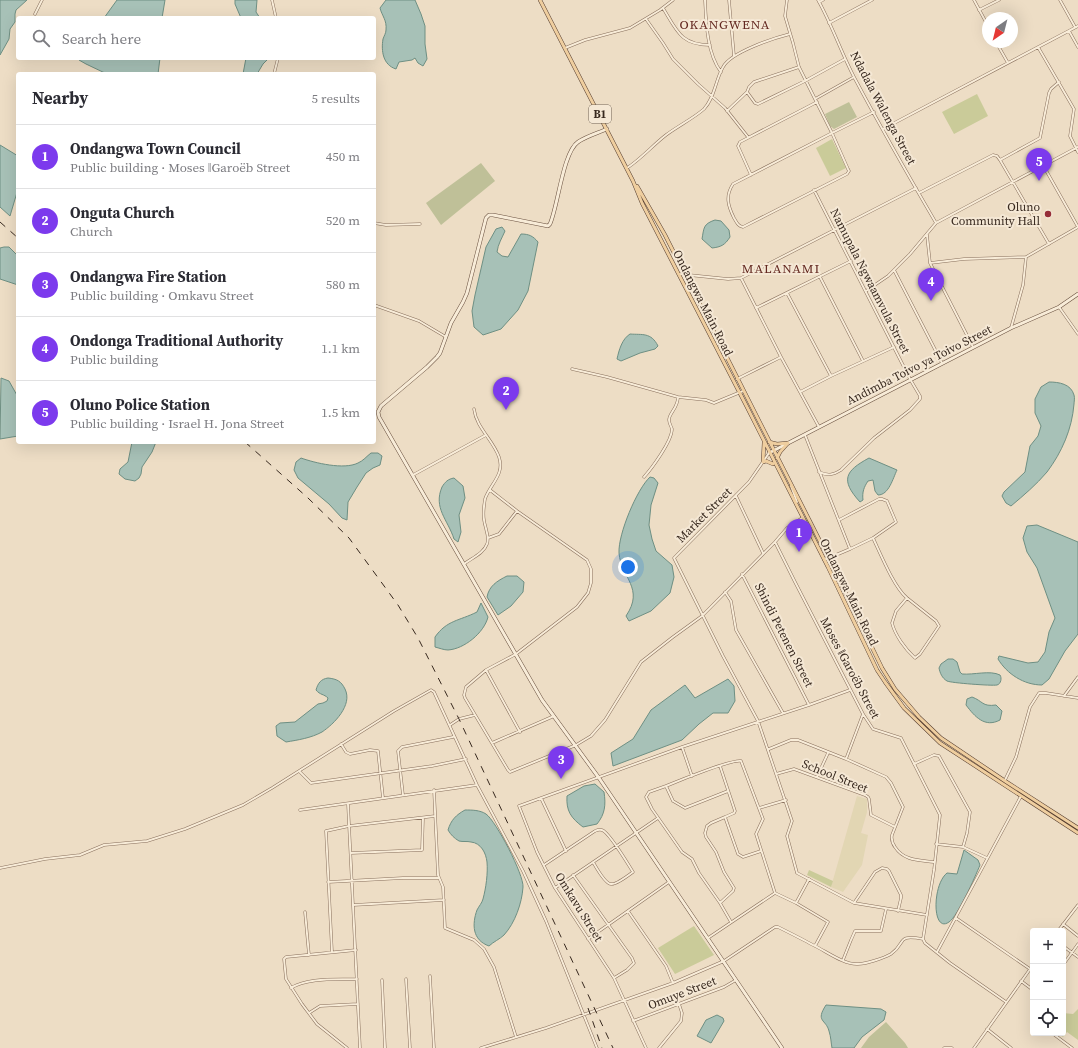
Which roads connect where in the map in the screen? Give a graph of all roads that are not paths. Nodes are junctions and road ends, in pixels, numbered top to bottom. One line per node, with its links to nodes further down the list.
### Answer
1 (42, 0): 17 (street)
2 (272, 0): 19 (street)
3 (540, 0): 29 (main road, B1)
4 (673, 0): 15 (street)
5 (704, 0): 6 (street); 26 (street)
6 (708, 0)
7 (729, 0): 31 (street)
8 (787, 0): 25 (street)
9 (823, 0): 14 (street)
10 (872, 0): 21 (street)
11 (974, 0): 16 (street)
12 (999, 0): 16 (street)
13 (1060, 0): 23 (street)
14 (819, 1): 21 (street, Ndadala Walenga Street)
15 (663, 8): 20 (street); 26 (street)
16 (979, 10): 18 (street)
17 (35, 14)
18 (982, 15)
19 (276, 16)
20 (646, 20): 29 (street); 42 (street)
21 (829, 23): 32 (street, Ndadala Walenga Street)
22 (1078, 26): 23 (street)
23 (1075, 27): 24 (street)
24 (1069, 31): 27 (street); 28 (street)
25 (790, 34): 31 (street); 35 (street)
26 (710, 45): 37 (street)
27 (1078, 46)
28 (1038, 47): 34 (street); 40 (street)
29 (565, 48): 49 (main road, Ondangwa Main Road / B1)
30 (999, 48): 34 (street)
31 (734, 56): 37 (street)
32 (845, 59): 38 (street, Ndadala Walenga Street); 39 (street)
33 (278, 60): 36 (street)
34 (1008, 64): 50 (street)
35 (799, 67): 39 (street); 41 (street)
36 (274, 72)
37 (721, 72): 42 (street)
38 (854, 77): 43 (street); 48 (street, Ndadala Walenga Street)
39 (805, 81): 41 (street); 43 (street)
40 (1059, 82): 46 (street); 55 (street)
41 (747, 92): 47 (street)
42 (713, 96): 47 (street); 57 (street)
43 (815, 99): 44 (street)
44 (816, 102): 51 (street); 52 (street)
45 (1078, 107): 46 (street)
46 (1074, 109): 53 (street)
47 (727, 111): 52 (street)
48 (874, 112): 50 (street, Ndadala Walenga Street); 51 (street)
49 (607, 129): 57 (main road, Ondangwa Main Road / B1); 89 (street)
50 (883, 129): 61 (street, Ndadala Walenga Street)
51 (832, 133): 58 (street); 62 (street)
52 (748, 137): 58 (street)
53 (1077, 147): 54 (street); 56 (street)
54 (1078, 152)
55 (1000, 160): 60 (street); 63 (street)
56 (1043, 165): 60 (street); 67 (street)
57 (627, 168): 59 (main road, Ondangwa Main Road / B1)
58 (751, 175): 62 (street)
59 (633, 181): 75 (main road, Ondangwa Main Road / B1); 76 (main road, Ondangwa Main Road / B1)
60 (1014, 182): 66 (street); 70 (street)
61 (916, 188): 63 (street, Ndadala Walenga Street); 68 (street)
62 (814, 190): 68 (street, Namupala Ngwaamvula Street)
63 (919, 193): 66 (street, Ndadala Walenga Street)
64 (376, 223): 65 (street)
65 (420, 224)
66 (936, 224): 69 (street)
67 (1078, 227): 70 (street)
68 (834, 229): 72 (street, Namupala Ngwaamvula Street); 78 (street)
69 (927, 234): 73 (street); 74 (street)
70 (1049, 244): 71 (street)
71 (1026, 257): 73 (street); 87 (street)
72 (851, 261): 77 (street); 79 (street, Namupala Ngwaamvula Street)
73 (930, 263): 91 (street)
74 (894, 270): 79 (street); 96 (street)
75 (679, 274): 76 (street); 93 (main road, Ondangwa Main Road / B1)
76 (685, 274): 78 (street); 92 (main road, Ondangwa Main Road / B1)
77 (820, 277): 80 (street); 95 (street)
78 (741, 278): 84 (street)
79 (866, 292): 90 (street, Namupala Ngwaamvula Street)
80 (787, 293): 84 (street); 98 (street)
81 (1078, 294): 83 (street, Andimba Toivo ya Toivo Street)
82 (376, 306): 89 (street)
83 (1059, 307): 86 (street); 87 (street, Andimba Toivo ya Toivo Street)
84 (756, 308): 94 (street)
85 (1078, 325): 86 (street)
86 (1074, 327): 88 (street)
87 (1011, 328): 91 (street, Andimba Toivo ya Toivo Street)
88 (1078, 334)
89 (446, 337): 117 (street)
90 (894, 347): 95 (street); 100 (street, Namupala Ngwaamvula Street)
91 (973, 347): 96 (street, Andimba Toivo ya Toivo Street)
92 (721, 348): 93 (main road); 99 (main road, Ondangwa Main Road / B1)
93 (717, 350): 101 (main road, Ondangwa Main Road / B1)
94 (781, 357): 99 (street); 102 (street)
95 (863, 361): 98 (street)
96 (942, 363): 100 (street, Andimba Toivo ya Toivo Street)
97 (572, 369): 103 (street)
98 (831, 376): 102 (street)
99 (737, 379): 101 (main road, Ondangwa Main Road / B1)
100 (910, 379): 105 (street, Andimba Toivo ya Toivo Street); 116 (street, Namupala Ngwaamvula Street)
101 (741, 391): 103 (street); 108 (main road, Ondangwa Main Road / B1); 109 (main road, Ondangwa Main Road / B1)
102 (800, 392): 105 (street)
103 (678, 398): 118 (street)
104 (474, 409): 106 (street)
105 (819, 427): 107 (street, Andimba Toivo ya Toivo Street)
106 (486, 435): 117 (street); 120 (street)
107 (805, 435): 110 (street, Andimba Toivo ya Toivo Street); 116 (street)
108 (769, 442): 110 (main road); 111 (main road, Ondangwa Main Road / B1)
109 (764, 443): 112 (main road, Ondangwa Main Road / B1); 114 (main road)
110 (788, 443): 111 (street, Andimba Toivo ya Toivo Street); 113 (main road)
111 (773, 450): 112 (street, Andimba Toivo ya Toivo Street); 113 (main road, Ondangwa Main Road / B1)
112 (769, 453): 114 (street, Market Street); 115 (main road, Ondangwa Main Road / B1)
113 (777, 458): 119 (main road, Ondangwa Main Road / B1)
114 (763, 462): 115 (main road); 121 (street, Market Street)
115 (775, 465): 123 (main road, Ondangwa Main Road / B1)
116 (819, 472): 124 (street)
117 (412, 475): 132 (street)
118 (644, 477)
119 (788, 478): 123 (street); 130 (main road, Ondangwa Main Road / B1)
120 (490, 490): 122 (street); 125 (street)
121 (736, 496): 129 (street); 136 (street, Market Street)
122 (517, 511): 125 (street); 137 (street)
123 (802, 518): 127 (street); 131 (main road, Ondangwa Main Road / B1)
124 (839, 520): 126 (street); 128 (street)
125 (488, 538): 132 (street)
126 (873, 538): 128 (street); 135 (street)
127 (775, 542): 129 (street); 141 (street, Moses ǁGaroëb Street)
128 (850, 549): 130 (street)
129 (763, 553): 133 (street)
130 (829, 559): 131 (street); 140 (main road, Ondangwa Main Road / B1)
131 (824, 560): 142 (main road, Ondangwa Main Road / B1)
132 (464, 564): 137 (street)
133 (742, 574): 134 (street); 145 (street, Shindi Petenen Street)
134 (725, 592): 136 (street); 146 (street)
135 (907, 598): 135 (street)
136 (702, 616): 150 (street); 156 (street)
137 (516, 654): 138 (street); 149 (street)
138 (486, 670): 148 (street); 152 (street)
139 (1078, 677): 143 (street)
140 (895, 689): 142 (main road); 171 (main road, Ondangwa Main Road / B1)
141 (850, 690): 145 (street, Omkavu Street); 147 (street, Moses ǁGaroëb Street)
142 (891, 691): 173 (main road, Ondangwa Main Road / B1)
143 (1064, 696): 144 (street); 171 (street)
144 (1078, 698)
145 (809, 705): 146 (street, Omkavu Street)
146 (782, 713): 150 (street, Omkavu Street)
147 (863, 714): 161 (street); 162 (street, Moses ǁGaroëb Street)
148 (475, 715): 151 (street); 154 (street)
149 (554, 716): 152 (street); 156 (street)
150 (758, 721): 157 (street, Omkavu Street); 158 (street)
151 (450, 725): 153 (street); 155 (street)
152 (520, 732): 154 (street)
153 (454, 737): 160 (street); 165 (street)
154 (492, 743): 156 (street)
155 (341, 744): 164 (street); 166 (street)
156 (576, 745): 170 (street)
157 (682, 747): 168 (street); 170 (street, Omkavu Street)
158 (768, 749): 159 (street); 167 (street)
159 (828, 752): 161 (street); 169 (street)
160 (466, 759): 165 (street); 172 (street)
161 (846, 759): 190 (street)
162 (914, 764): 194 (street, Moses ǁGaroëb Street); 195 (street)
163 (720, 766): 168 (street); 176 (street); 183 (street)
164 (299, 770): 166 (street); 204 (street)
165 (401, 771): 166 (street); 177 (street)
166 (381, 773): 179 (street)
167 (776, 774): 169 (street, School Street); 181 (street)
168 (692, 776): 174 (street)
169 (817, 777): 190 (street, School Street)
170 (599, 778): 180 (street, Omkavu Street); 192 (street)
171 (1005, 781): 173 (street); 191 (main road, Ondangwa Main Road / B1)
172 (477, 785): 175 (street); 261 (street)
173 (1004, 785): 178 (main road, Ondangwa Main Road / B1)
174 (666, 786): 176 (street); 186 (street)
175 (434, 790): 177 (street); 185 (street)
176 (728, 791): 187 (street)
177 (404, 795): 179 (street)
178 (1020, 796): 193 (main road, Ondangwa Main Road / B1); 200 (street)
179 (383, 798): 182 (street)
180 (541, 798): 197 (street); 203 (street, Omkavu Street)
181 (786, 800): 183 (street); 207 (street)
182 (348, 804): 184 (street); 189 (street)
183 (759, 808): 198 (street)
184 (300, 810)
185 (435, 816): 188 (street); 206 (street)
186 (658, 817): 192 (street); 214 (street)
187 (725, 817): 198 (street); 214 (street)
188 (423, 818): 189 (street); 199 (street)
189 (349, 826): 199 (street); 209 (street)
190 (895, 827): 202 (street)
191 (1078, 828)
192 (636, 833): 196 (street); 210 (street)
193 (1078, 833)
194 (936, 844): 195 (street); 202 (street, Moses ǁGaroëb Street)
195 (963, 846): 200 (street)
196 (616, 847): 197 (street); 201 (street); 201 (street)
197 (566, 851): 203 (street)
198 (761, 851): 212 (street)
199 (350, 853): 208 (street)
200 (987, 858): 224 (street)
201 (593, 862): 205 (street)
202 (934, 862): 223 (street, Moses ǁGaroëb Street)
203 (544, 865): 211 (street, Omkavu Street)
204 (0, 868)
205 (573, 875): 211 (street); 227 (street)
206 (438, 878): 208 (street); 213 (street)
207 (809, 879): 215 (street); 216 (street)
208 (352, 880): 209 (street); 217 (street)
209 (328, 882): 237 (street)
210 (670, 882): 220 (street); 230 (street)
211 (555, 888): 231 (street, Omkavu Street)
212 (775, 893): 215 (street); 225 (street)
213 (444, 900): 217 (street); 265 (street)
214 (720, 903): 225 (street)
215 (796, 903): 234 (street)
216 (854, 903): 219 (street); 221 (street)
217 (353, 905): 236 (street)
218 (1078, 906): 226 (street)
219 (886, 909): 221 (street); 242 (street)
220 (628, 911): 227 (street); 253 (street)
221 (898, 911): 223 (street)
222 (305, 912): 240 (street)
223 (927, 915): 232 (street, Moses ǁGaroëb Street)
224 (956, 918): 238 (street); 245 (street)
225 (731, 922): 230 (street)
226 (1063, 924): 228 (street); 229 (street)
227 (608, 925): 231 (street); 247 (street)
228 (1060, 928)
229 (1078, 936)
230 (708, 938): 243 (street)
231 (588, 939): 247 (street, Omkavu Street)
232 (923, 939): 238 (street); 242 (street)
233 (1078, 944): 239 (street)
234 (815, 946): 242 (street); 243 (street)
235 (1066, 948): 239 (street)
236 (356, 950): 237 (street); 248 (street)
237 (332, 952): 240 (street)
238 (937, 952): 257 (street)
239 (1072, 953): 241 (street); 244 (street)
240 (309, 955): 254 (street)
241 (1078, 957)
242 (843, 960)
243 (724, 961): 251 (street); 253 (street)
244 (1064, 964)
245 (1030, 969): 252 (street)
246 (430, 976): 270 (street)
247 (614, 978): 256 (street, Omkavu Street)
248 (357, 979): 254 (street); 258 (street)
249 (406, 979): 269 (street)
250 (382, 980): 268 (street)
251 (736, 980): 259 (street, Omuye Street); 275 (street)
252 (1021, 981): 255 (street); 257 (street)
253 (673, 983): 256 (street)
254 (291, 988): 260 (street)
255 (1030, 988)
256 (624, 1000): 261 (street); 262 (street, Omkavu Street)
257 (1006, 1002): 263 (street)
258 (358, 1004): 260 (street); 267 (street)
259 (679, 1004): 262 (street, Omuye Street); 274 (street)
260 (309, 1013): 266 (street)
261 (583, 1015): 265 (street); 272 (street)
262 (633, 1021): 273 (street, Omkavu Street)
263 (987, 1029): 278 (street); 279 (street)
264 (1056, 1036): 280 (street)
265 (516, 1037): 271 (street)
266 (347, 1048)
267 (360, 1048)
268 (384, 1048)
269 (410, 1048)
270 (434, 1048)
271 (482, 1048)
272 (597, 1048)
273 (646, 1048)
274 (659, 1048)
275 (782, 1048)
276 (944, 1048): 277 (street)
277 (952, 1048)
278 (974, 1048)
279 (1011, 1048)
280 (1072, 1048)

